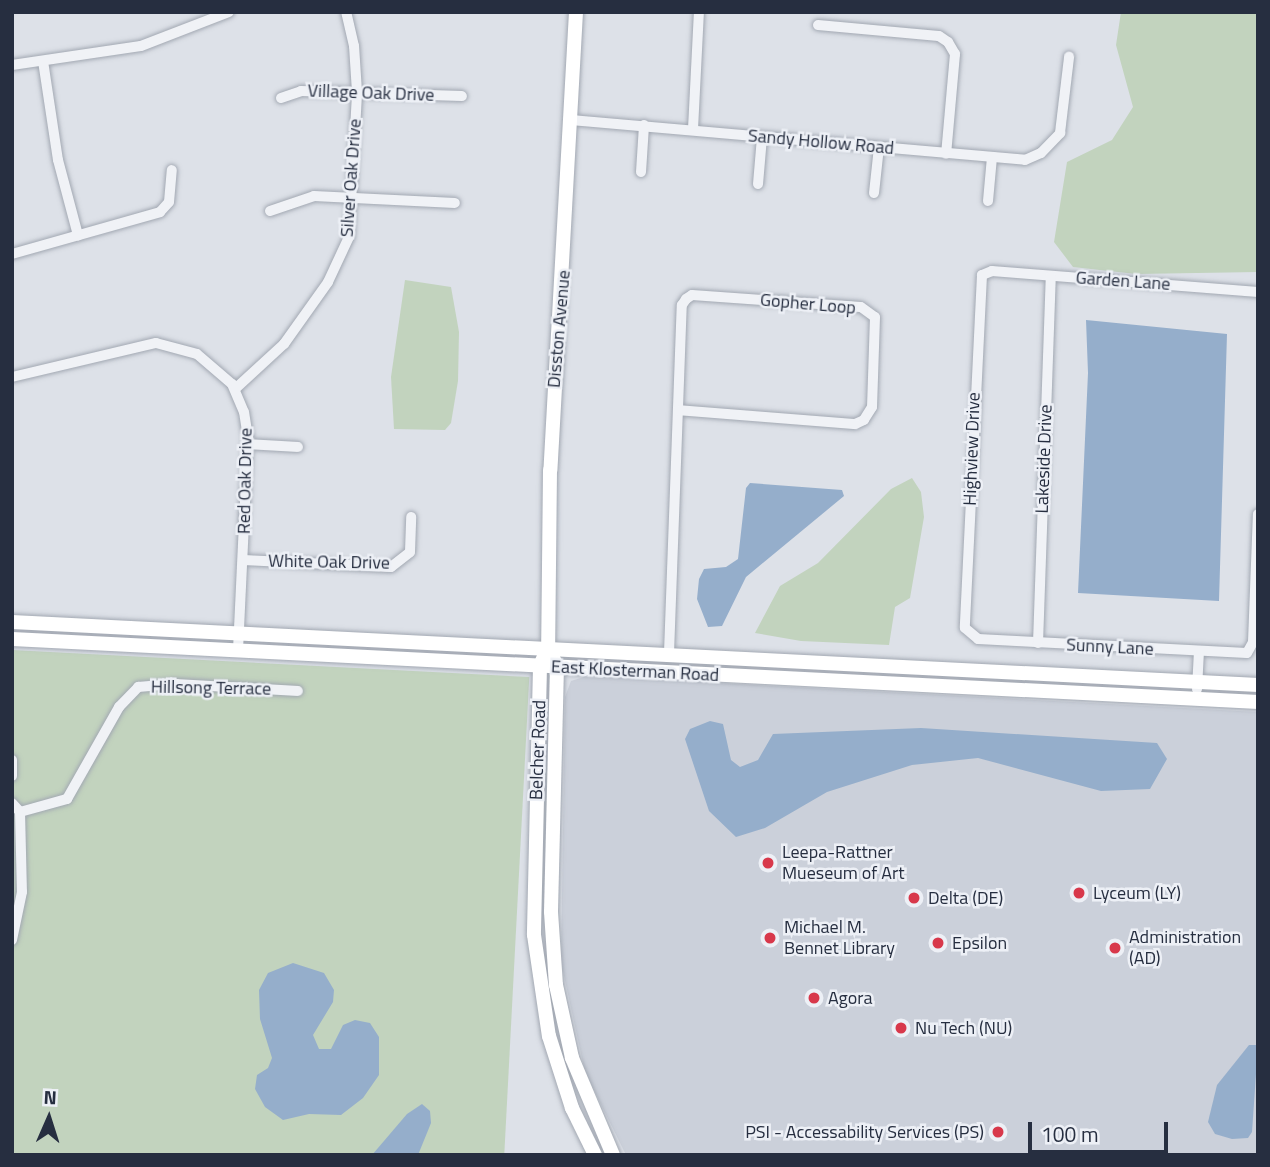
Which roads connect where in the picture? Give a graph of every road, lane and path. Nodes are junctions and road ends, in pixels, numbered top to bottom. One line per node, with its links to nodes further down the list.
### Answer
1 (229, 12): 7 (street)
2 (346, 12): 9 (street, Silver Oak Drive)
3 (576, 12): 12 (main road, Disston Avenue)
4 (699, 12): 14 (street)
5 (818, 25): 17 (street)
6 (1069, 57): 18 (street, Sandy Hollow Road)
7 (43, 61): 8 (street); 27 (street)
8 (12, 65)
9 (357, 92): 10 (street, Village Oak Drive); 11 (street, Village Oak Drive); 23 (street, Silver Oak Drive)
10 (463, 96)
11 (281, 98)
12 (571, 120): 13 (street, Sandy Hollow Road); 45 (main road, Disston Avenue)
13 (644, 125): 14 (street, Sandy Hollow Road); 20 (street)
14 (693, 129): 15 (street, Sandy Hollow Road)
15 (762, 136): 16 (street, Sandy Hollow Road); 21 (street)
16 (879, 147): 17 (street, Sandy Hollow Road); 22 (street)
17 (946, 153): 18 (street, Sandy Hollow Road)
18 (992, 157): 24 (street)
19 (172, 170): 27 (street)
20 (641, 172)
21 (758, 184)
22 (874, 193)
23 (352, 197): 25 (street); 26 (street); 33 (street, Silver Oak Drive)
24 (988, 201)
25 (454, 203)
26 (270, 211)
27 (78, 235): 28 (street)
28 (12, 254)
29 (988, 272): 30 (street, Garden Lane); 41 (street, Highview Drive)
30 (1051, 276): 31 (street, Garden Lane); 44 (street, Lakeside Drive)
31 (1258, 292)
32 (12, 377): 33 (street)
33 (235, 389): 35 (street, Red Oak Drive)
34 (679, 410): 34 (street, Gopher Loop); 48 (street, Gopher Loop)
35 (247, 444): 36 (street); 39 (street, Red Oak Drive)
36 (299, 447)
37 (1258, 514): 47 (street, Sunny Lane)
38 (411, 517): 39 (street, White Oak Drive)
39 (243, 560): 42 (street, Red Oak Drive)
40 (12, 622): 42 (main road, East Klosterman Road)
41 (966, 631): 44 (street, Sunny Lane)
42 (239, 632): 45 (main road, East Klosterman Road); 46 (street, Red Oak Drive)
43 (12, 639): 46 (main road, East Klosterman Road)
44 (1038, 643): 47 (street, Sunny Lane)
45 (548, 647): 48 (main road, East Klosterman Road); 49 (main road, Belcher Road); 50 (main road, Belcher Road)
46 (238, 650): 49 (main road, East Klosterman Road)
47 (1199, 652): 51 (street)
48 (669, 653): 51 (main road, East Klosterman Road)
49 (540, 666): 50 (main road, East Klosterman Road); 61 (main road, Belcher Road)
50 (556, 666): 54 (main road, East Klosterman Road); 62 (main road, Belcher Road)
51 (1197, 682): 52 (main road, East Klosterman Road); 54 (street)
52 (1258, 685)
53 (298, 691): 59 (street, Hillsong Terrace)
54 (1196, 699): 55 (main road, East Klosterman Road)
55 (1258, 702)
56 (12, 760): 57 (street)
57 (12, 776)
58 (12, 803): 59 (street)
59 (20, 813): 60 (street)
60 (12, 940)
61 (595, 1155)
62 (614, 1155)

